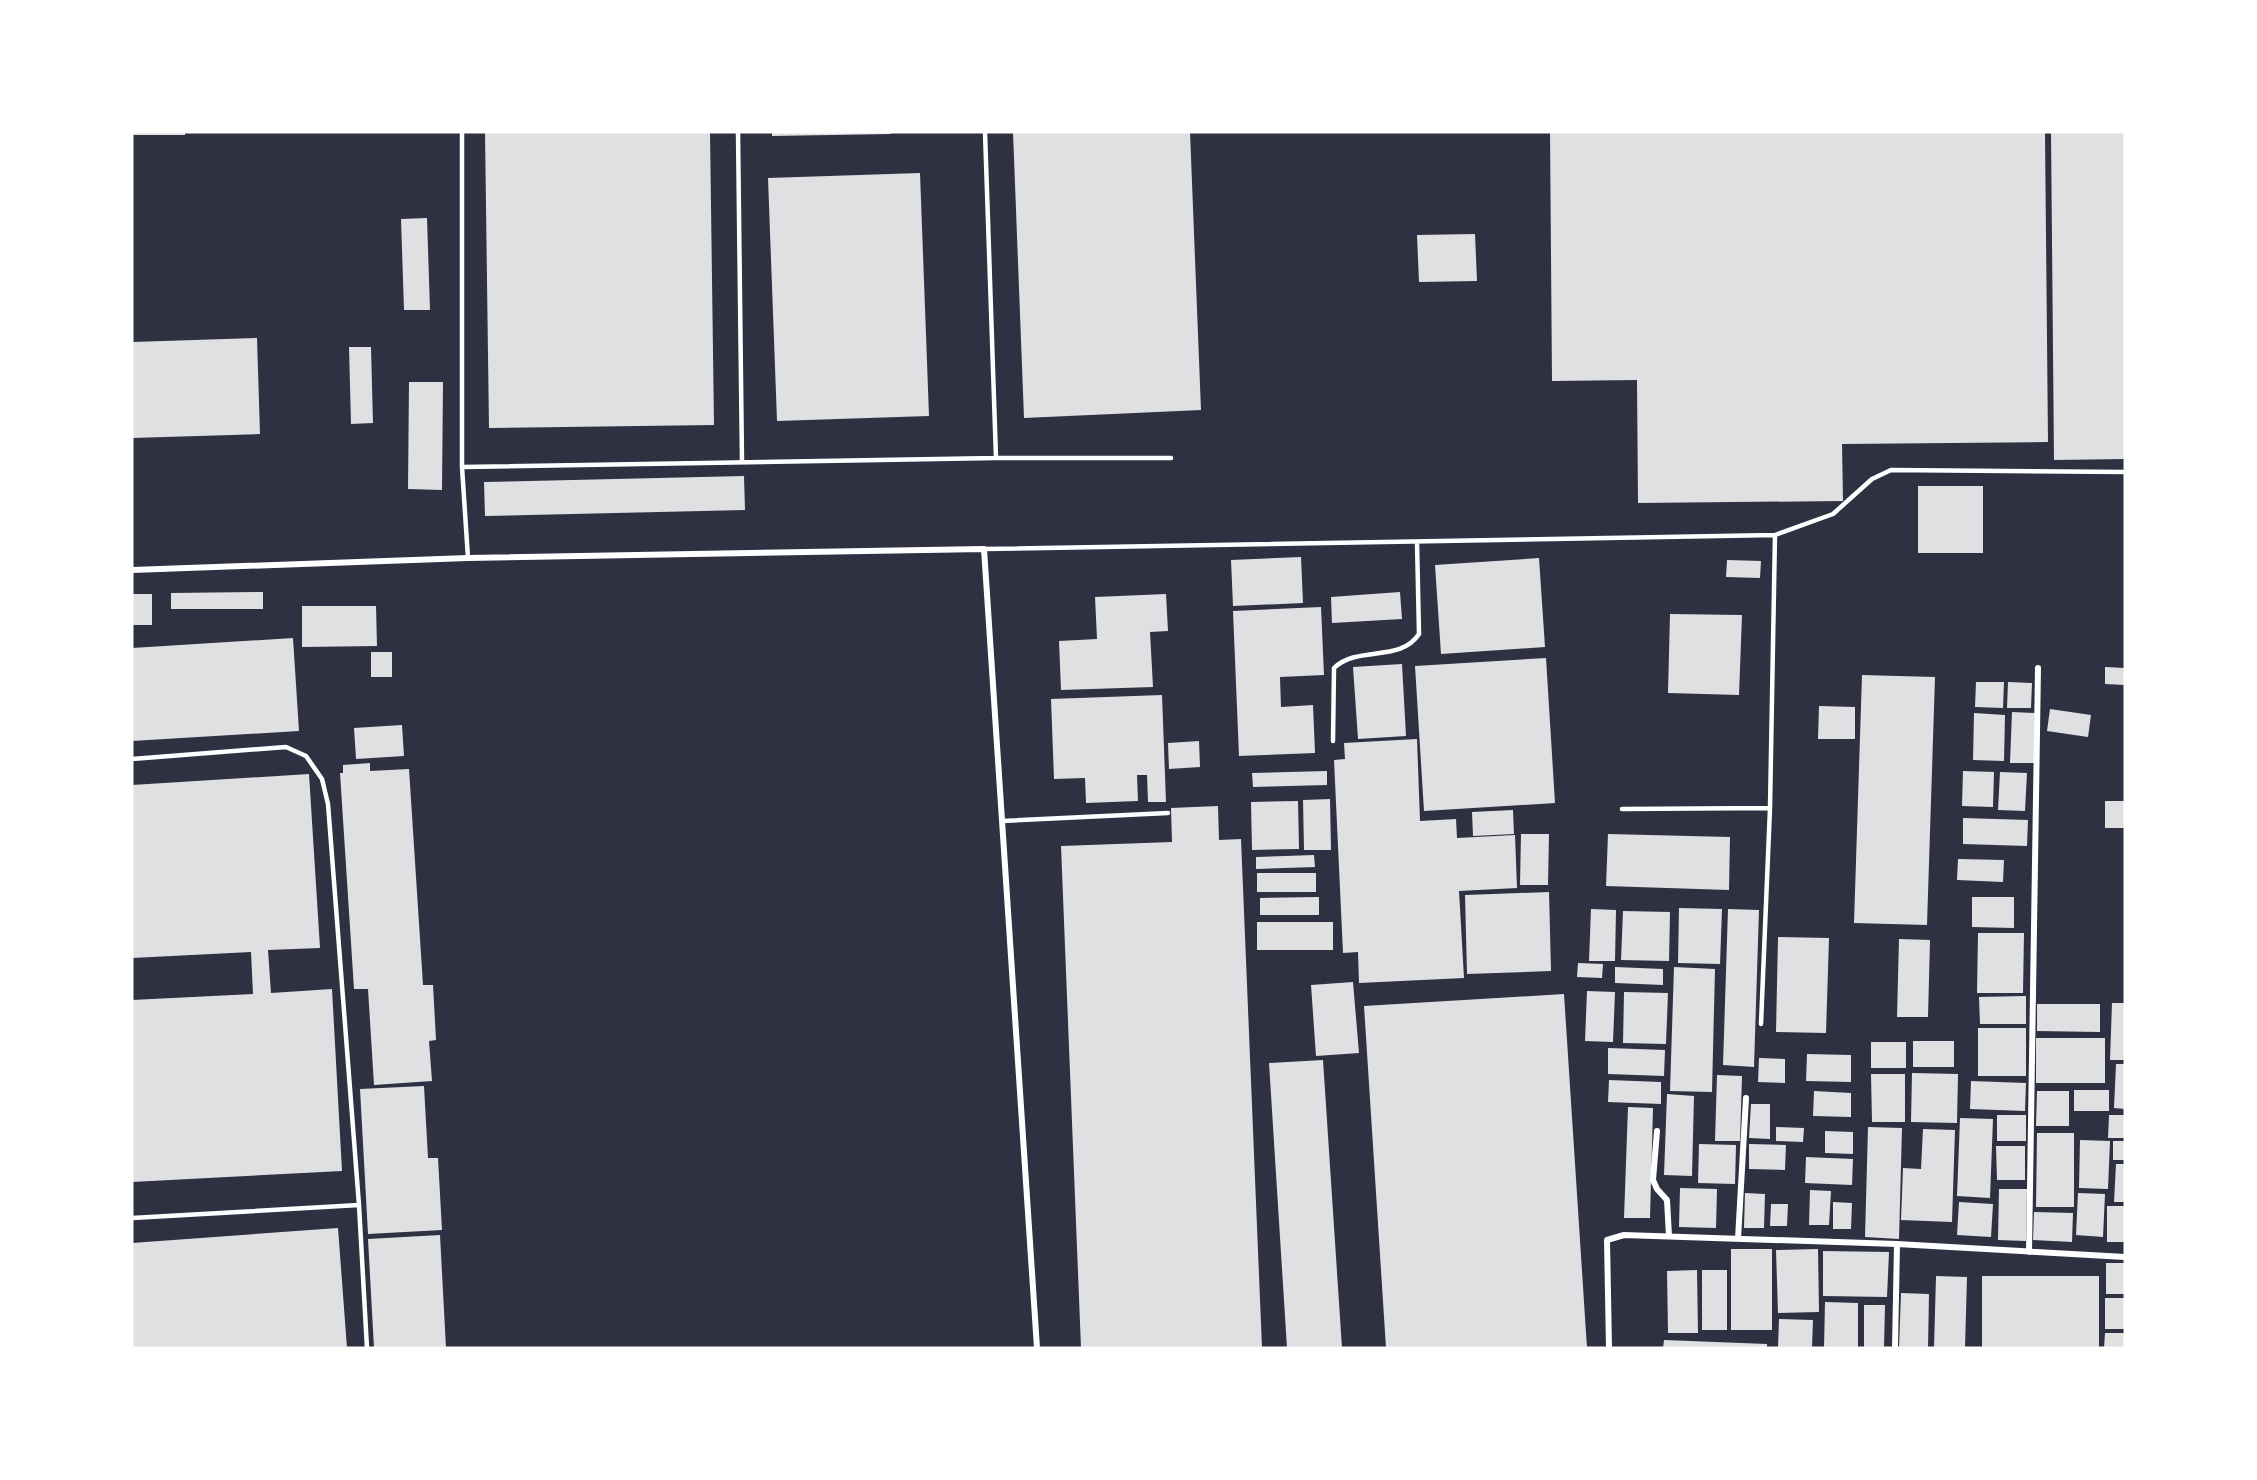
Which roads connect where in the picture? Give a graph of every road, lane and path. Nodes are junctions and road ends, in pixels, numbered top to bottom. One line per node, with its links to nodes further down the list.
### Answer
1 (462, 132): 7 (lane)
2 (738, 132): 6 (lane)
3 (985, 132): 4 (lane)
4 (996, 458): 5 (lane); 6 (lane)
5 (1171, 458)
6 (742, 462): 7 (lane)
7 (462, 467): 12 (lane)
8 (2125, 472): 9 (lane)
9 (1775, 535): 10 (lane); 17 (lane)
10 (1417, 542): 11 (lane); 15 (lane)
11 (984, 549): 12 (street); 20 (street)
12 (468, 558): 13 (street)
13 (132, 570)
14 (2038, 668): 29 (street)
15 (1333, 741)
16 (132, 759): 24 (lane)
17 (1770, 808): 18 (lane); 21 (lane)
18 (1622, 809)
19 (1168, 813): 20 (lane)
20 (1002, 821): 32 (street)
21 (1761, 1024)
22 (1746, 1098): 27 (street)
23 (1657, 1131): 26 (street)
24 (359, 1205): 25 (lane); 31 (lane)
25 (132, 1218)
26 (1669, 1236): 27 (street); 33 (street)
27 (1738, 1239): 28 (street)
28 (1897, 1244): 29 (street); 34 (street)
29 (2029, 1252): 30 (street)
30 (2125, 1257)
31 (367, 1348)
32 (1037, 1348)
33 (1609, 1348)
34 (1895, 1348)

